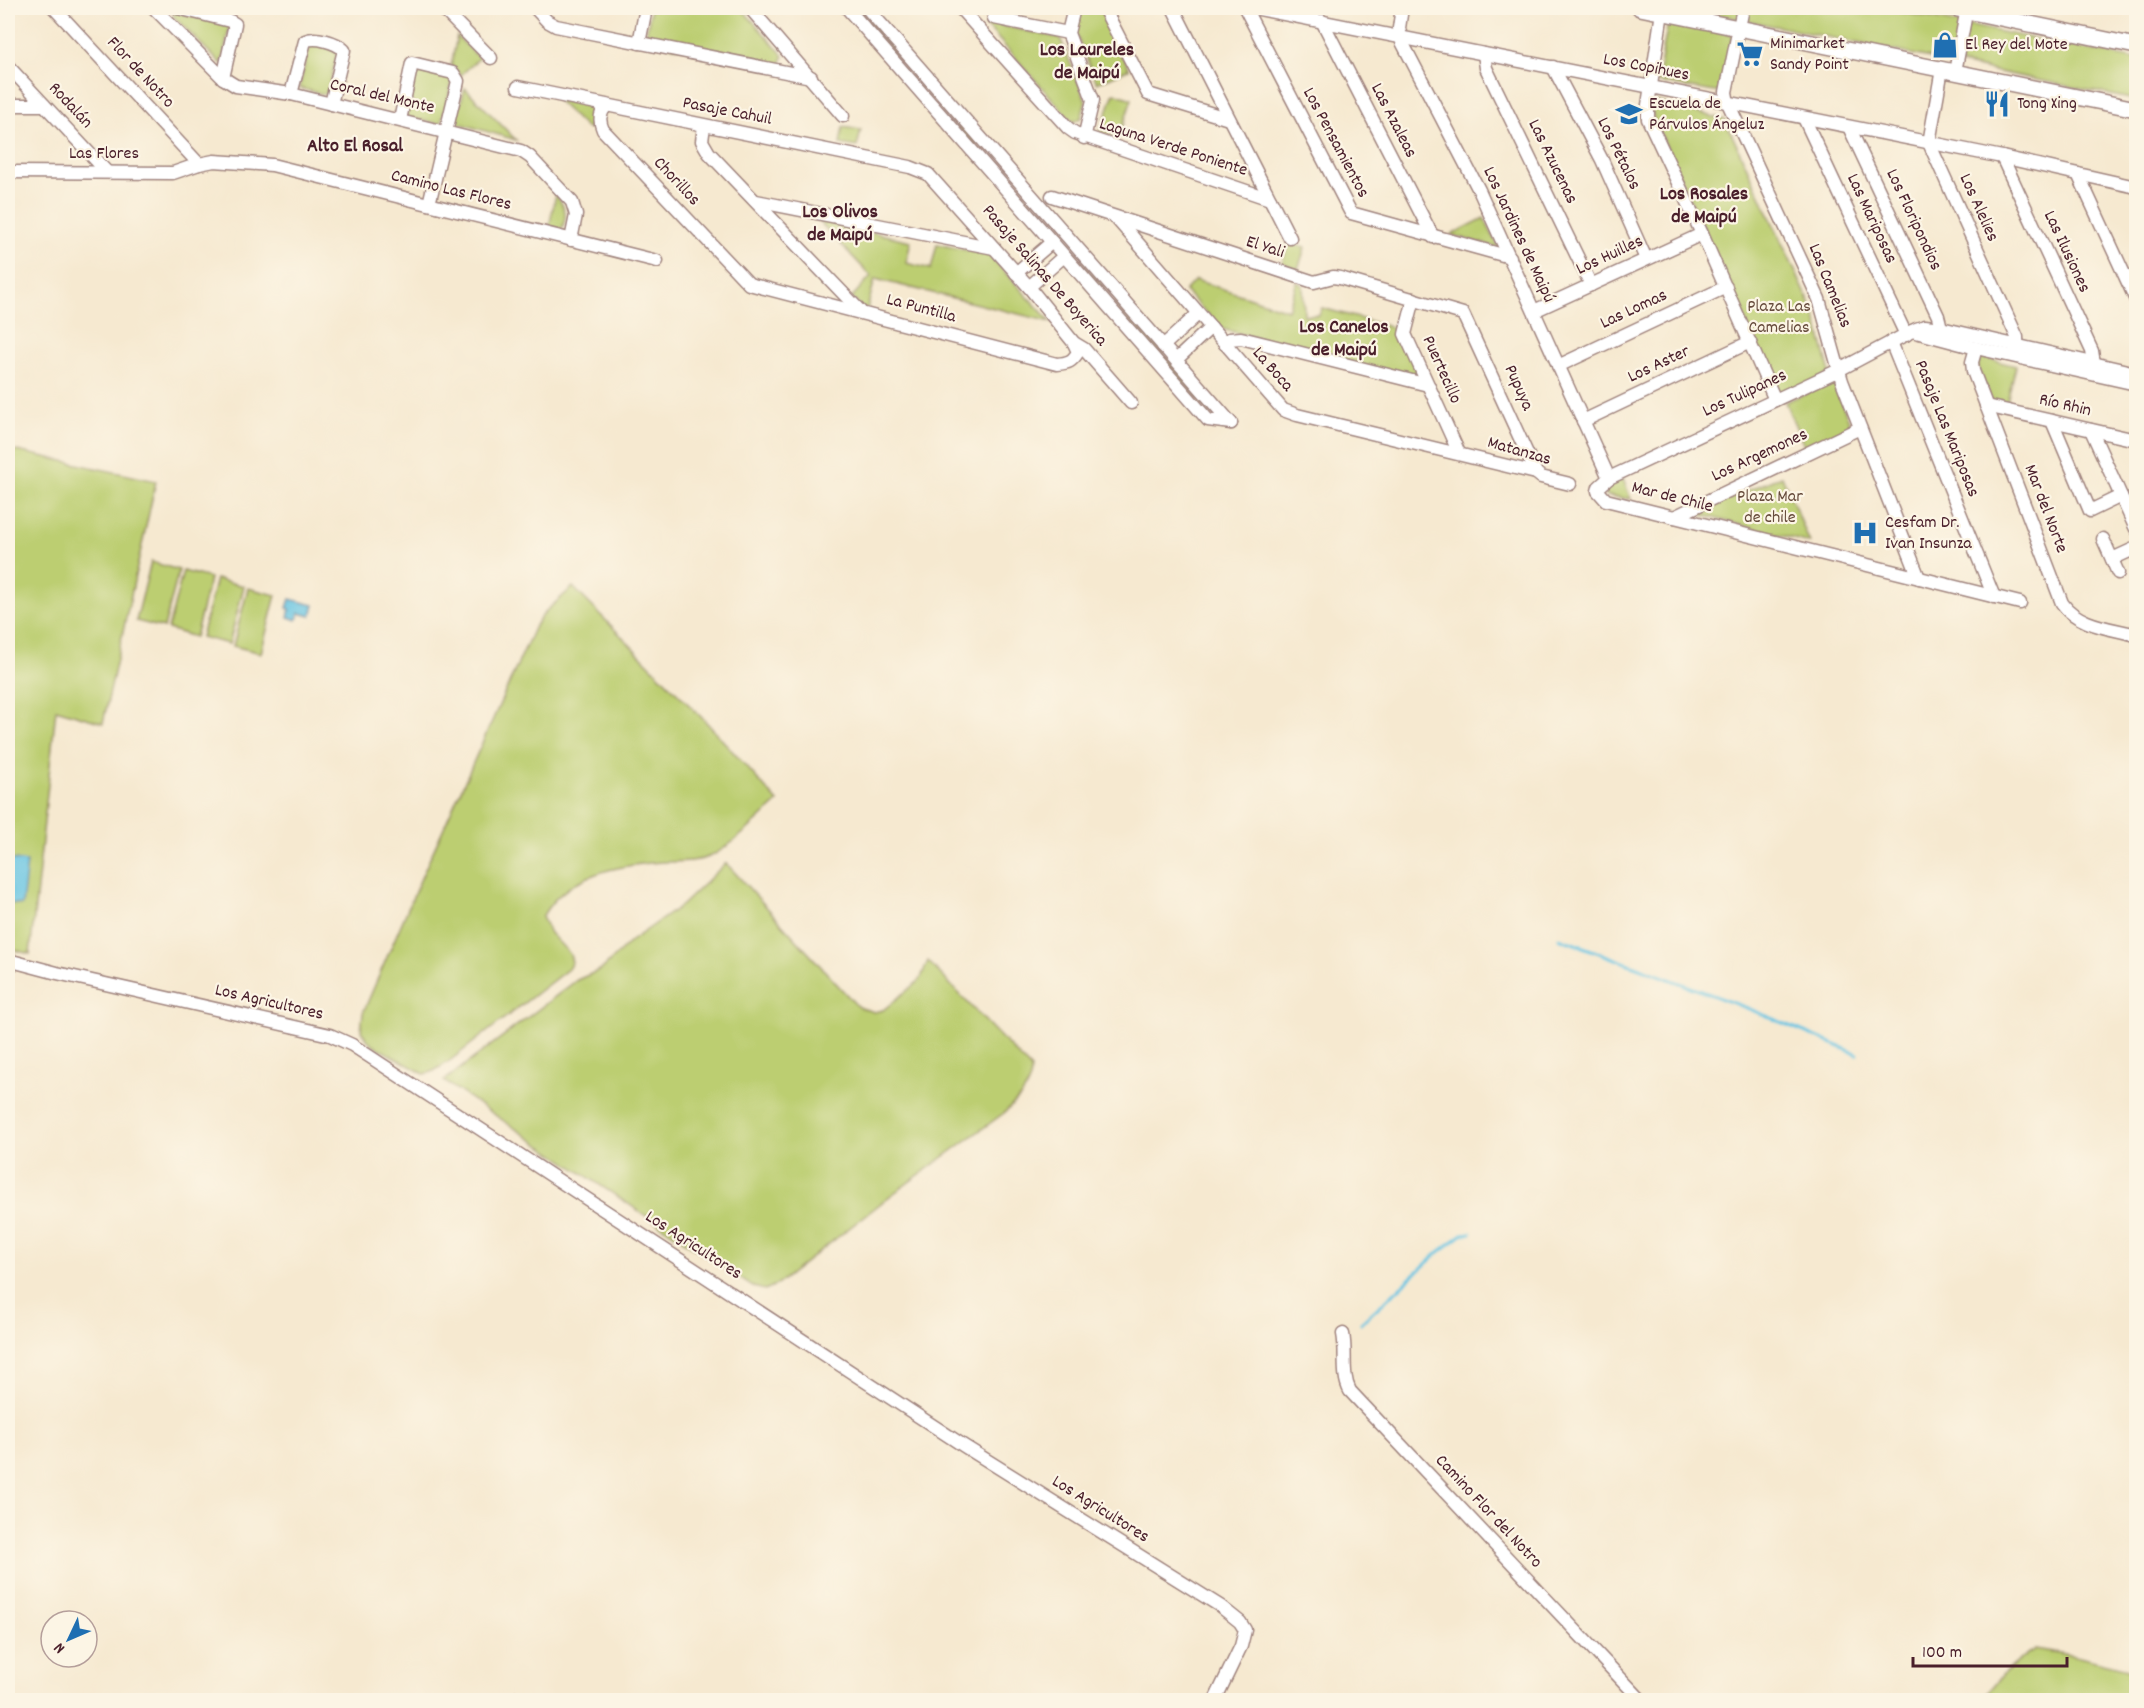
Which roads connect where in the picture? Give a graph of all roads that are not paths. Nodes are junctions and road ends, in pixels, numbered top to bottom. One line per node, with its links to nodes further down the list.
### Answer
1 (54, 8): 56 (street, Flor de Notro)
2 (159, 8): 34 (street, Coral del Monte)
3 (178, 8): 34 (street)
4 (442, 8): 29 (street)
5 (535, 8): 26 (street)
6 (646, 8): 26 (street)
7 (750, 8): 33 (street)
8 (847, 8): 55 (street)
9 (867, 8): 53 (street)
10 (960, 8): 51 (street, Laguna Verde Poniente)
11 (1074, 8): 24 (street)
12 (1104, 8): 46 (street)
13 (1173, 8): 46 (street, Laguna Verde Poniente)
14 (1245, 8): 68 (street, Los Pensamientos)
15 (1254, 8): 22 (street, Los Copihues)
16 (1402, 8): 25 (street, Los Jardines de Maipú)
17 (1640, 8): 20 (street)
18 (1743, 8): 23 (street, Las Camelias)
19 (1962, 8): 27 (street); 32 (street)
20 (1662, 12): 23 (street); 36 (street)
21 (994, 18): 24 (street)
22 (1322, 21): 25 (street, Los Copihues); 68 (street, Las Azaleas)
23 (1739, 27): 32 (street); 38 (street, Las Camelias)
24 (1068, 33): 51 (street)
25 (1401, 37): 28 (street, Los Copihues); 74 (street, Los Jardines de Maipú)
26 (639, 43): 33 (street)
27 (2136, 46)
28 (1484, 54): 31 (street, Los Copihues); 79 (street, Las Azucenas)
29 (491, 58)
30 (8, 66): 41 (street, Rodalán)
31 (1553, 67): 36 (street, Los Copihues); 75 (street, Los Pétalos)
32 (1948, 70): 43 (street); 52 (street)
33 (811, 77): 44 (street)
34 (223, 78): 37 (street, Coral del Monte)
35 (518, 87): 42 (street, Pasaje Cahuil)
36 (1651, 87): 38 (street, Los Copihues); 67 (street)
37 (291, 94): 39 (street, Coral del Monte); 39 (street)
38 (1728, 103): 45 (street, Los Copihues); 103 (street, Las Camelias)
39 (331, 104): 47 (street, Coral del Monte)
40 (8, 105): 41 (street)
41 (44, 105): 57 (street, Rodalán)
42 (606, 106): 48 (street, Pasaje Cahuil); 78 (street, Chorillos)
43 (2136, 109)
44 (843, 116)
45 (1804, 118): 49 (street, Los Copihues); 92 (street, Las Mariposas)
46 (1228, 119): 63 (street, Laguna Verde Poniente)
47 (400, 120): 50 (street, Coral del Monte); 50 (street)
48 (704, 126): 59 (street, Pasaje Cahuil); 64 (street)
49 (1849, 127): 52 (street, Los Copihues); 91 (street, Los Floripondios)
50 (446, 131): 65 (street); 70 (street, Coral del Monte)
51 (1084, 138): 63 (street, Laguna Verde Poniente)
52 (1929, 143): 54 (street, Los Copihues); 99 (street, Los Alelies)
53 (993, 150): 55 (street); 82 (street)
54 (2002, 157): 60 (street, Los Copihues); 101 (street, Las Ilusiones)
55 (981, 160): 71 (street)
56 (199, 164): 57 (street, Las Flores); 65 (street, Camino Las Flores)
57 (106, 171): 58 (street, Las Flores)
58 (8, 172)
59 (928, 174): 72 (street, Pasaje Salinas De Boyerica)
60 (2078, 174): 61 (street, Los Copihues); 84 (street)
61 (2136, 187)
62 (1052, 196): 66 (street, El Yali)
63 (1270, 199): 69 (street, Laguna Verde Poniente)
64 (756, 201): 72 (street); 86 (street)
65 (429, 204): 70 (street, Camino Las Flores)
66 (1115, 217): 83 (street, El Yali); 88 (street, La Boca)
67 (1702, 234): 75 (street, Los Huilles); 81 (street)
68 (1433, 237): 74 (street, Los Pensamientos)
69 (1290, 238)
70 (571, 240): 76 (street, Camino Las Flores)
71 (1052, 242): 73 (street); 77 (street)
72 (994, 248): 77 (street, Pasaje Salinas De Boyerica)
73 (1065, 256): 80 (street); 85 (street)
74 (1510, 257): 87 (street, Los Jardines de Maipú)
75 (1646, 259): 79 (street, Los Huilles)
76 (657, 261)
77 (1016, 273): 80 (street, Pasaje Salinas De Boyerica)
78 (741, 278): 86 (street, La Puntilla)
79 (1592, 285): 87 (street, Los Huilles)
80 (1029, 287): 95 (street, Pasaje Salinas De Boyerica)
81 (1725, 287): 93 (street); 102 (street, Las Lomas)
82 (1115, 291): 85 (street); 97 (street)
83 (1414, 299): 89 (street, El Yali); 106 (street, Puertecillo)
84 (2136, 300)
85 (1104, 301): 100 (street)
86 (860, 312): 95 (street, La Puntilla)
87 (1534, 312): 102 (street, Los Jardines de Maipú)
88 (1198, 314): 90 (street, La Boca); 97 (street)
89 (1466, 319): 116 (street, Pupuya)
90 (1210, 327): 96 (street, La Boca); 100 (street)
91 (1941, 328): 92 (street, Los Tulipanes); 99 (street, Los Tulipanes)
92 (1909, 333): 94 (street, Los Tulipanes); 98 (street, Los Tulipanes)
93 (1750, 342): 107 (street); 110 (street, Los Aster)
94 (1891, 342): 103 (street, Los Tulipanes); 128 (street, Pasaje Las Mariposas)
95 (1074, 343): 108 (street, Pasaje Salinas De Boyerica)
96 (1225, 344): 106 (street); 115 (street, La Boca)
97 (1163, 346): 100 (street)
98 (1976, 348): 99 (street, Los Tulipanes); 109 (street, Mar del Norte)
99 (2018, 352): 101 (street, Los Tulipanes); 105 (street, Los Tulipanes)
100 (1176, 360)
101 (2094, 363): 104 (street, Los Tulipanes)
102 (1558, 366): 110 (street, Los Jardines de Maipú)
103 (1839, 370): 107 (street, Los Tulipanes); 112 (street, Las Camelias)
104 (2136, 373)
105 (2136, 384)
106 (1428, 385): 115 (street, Puertecillo)
107 (1775, 400): 117 (street, Los Tulipanes)
108 (1131, 403)
109 (1986, 406): 111 (street, Río Rhin); 130 (street, Mar del Norte)
110 (1583, 421): 117 (street, Los Jardines de Maipú)
111 (2052, 421): 113 (street, Río Rhin); 120 (street)
112 (1860, 428): 121 (street, Los Argemones); 127 (street, Las Camelias)
113 (2091, 430): 114 (street, Río Rhin); 120 (street)
114 (2136, 440)
115 (1459, 453): 116 (street, Matanzas)
116 (1536, 473): 118 (street, Matanzas)
117 (1609, 478): 119 (street, Los Tulipanes)
118 (1570, 484)
119 (1598, 491): 121 (street, Mar de Chile)
120 (2121, 496): 122 (street)
121 (1674, 517): 127 (street, Mar de Chile)
122 (2136, 529)
123 (2103, 539): 125 (street)
124 (2136, 548): 125 (street)
125 (2112, 559): 126 (street)
126 (2118, 573)
127 (1919, 578): 128 (street, Mar de Chile)
128 (1994, 597): 129 (street, Mar de Chile)
129 (2020, 603)
130 (2136, 636)
131 (8, 960): 133 (street, Los Agricultores)
132 (1343, 1334): 134 (street, Camino Flor del Notro)
133 (1215, 1701)
134 (1641, 1701)

